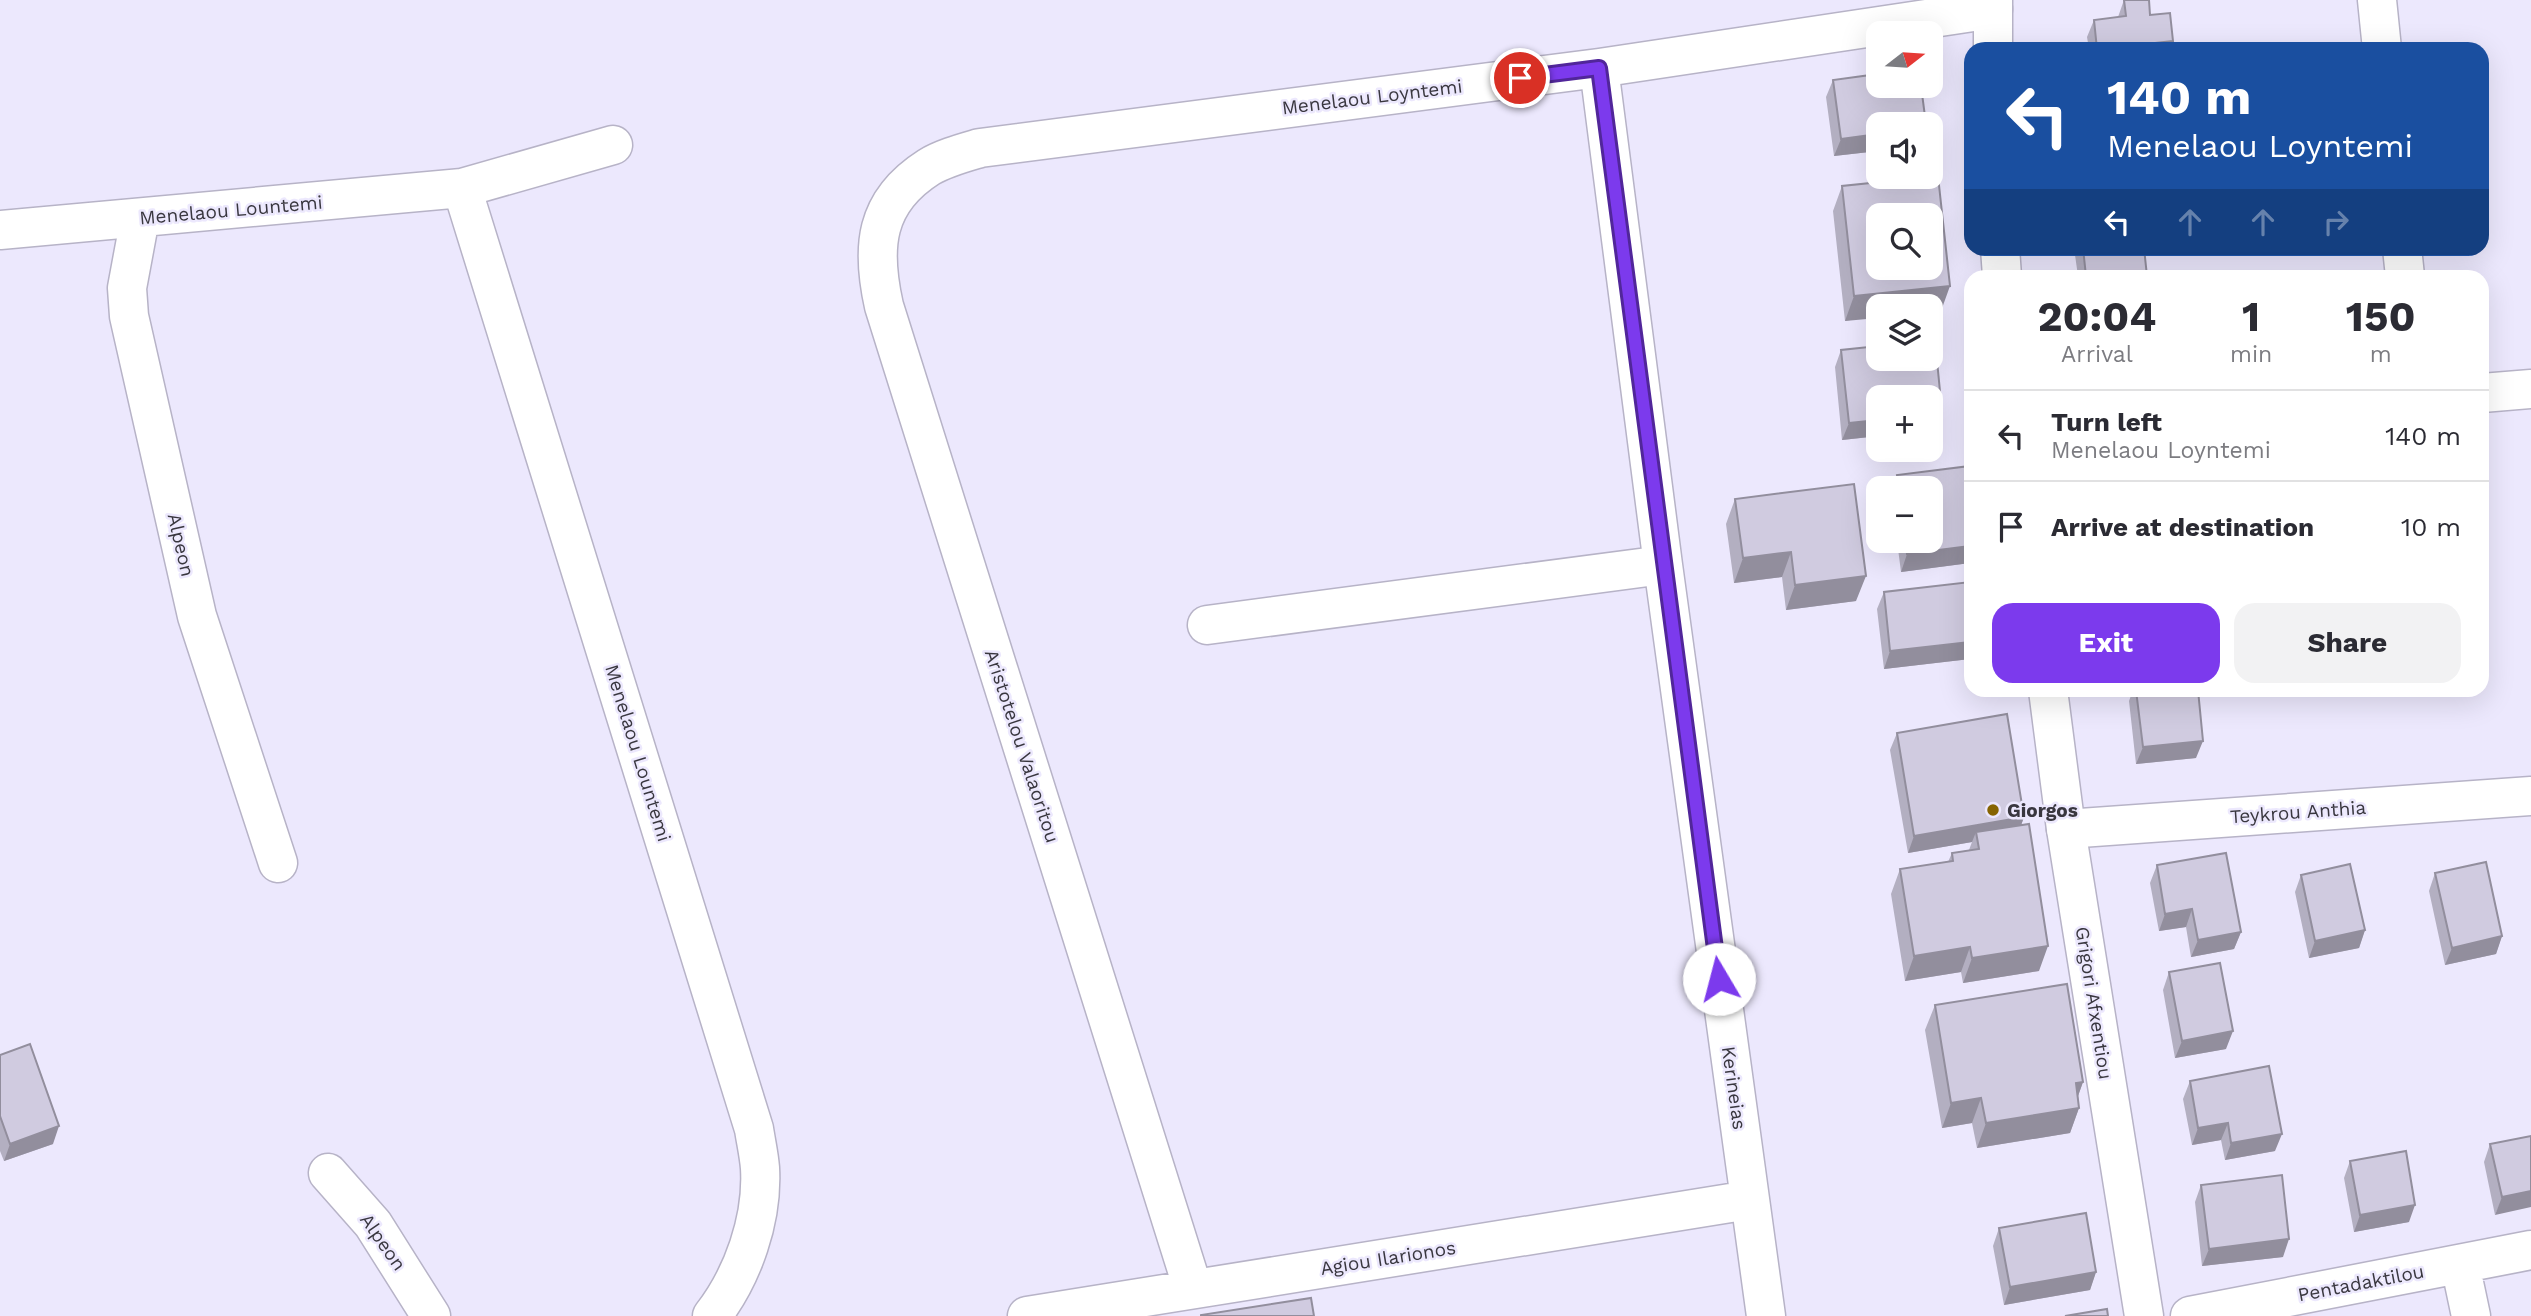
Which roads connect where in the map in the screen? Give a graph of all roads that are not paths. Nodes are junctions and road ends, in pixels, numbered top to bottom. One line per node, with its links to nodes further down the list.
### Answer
1 (2376, 0): 4 (street)
2 (1993, 4): 3 (street); 5 (street, Menelaou Loyntemi)
3 (1993, 42)
4 (2381, 42)
5 (1599, 68): 8 (street, Menelaou Loyntemi); 13 (street, Kerineias)
6 (613, 145): 7 (street, Menelaou Lountemi)
7 (462, 188): 9 (street, Menelaou Lountemi); 25 (street, Menelaou Lountemi)
8 (892, 202): 23 (street, Aristotelou Valaoritou)
9 (140, 218): 10 (street, Menelaou Lountemi); 18 (street, Alpeon)
10 (0, 230)
11 (2531, 389): 12 (street)
12 (2489, 392)
13 (1663, 565): 14 (street); 20 (street, Kerineias)
14 (1207, 625)
15 (2049, 697): 17 (street, Grigori Afxentiou)
16 (2531, 796): 17 (street, Teykrou Anthia)
17 (2066, 829): 28 (street, Grigori Afxentiou)
18 (278, 863)
19 (328, 1173): 24 (street, Alpeon)
20 (1749, 1200): 23 (street, Agiou Ilarionos); 27 (street, Kerineias)
21 (2531, 1251): 22 (street, Pentadaktilou)
22 (2460, 1265): 29 (street, Pentadaktilou); 30 (street)
23 (1193, 1289): 26 (street, Agiou Ilarionos)
24 (431, 1316)
25 (712, 1316)
26 (1027, 1316)
27 (1766, 1316)
28 (2144, 1316)
29 (2190, 1316)
30 (2471, 1316)

